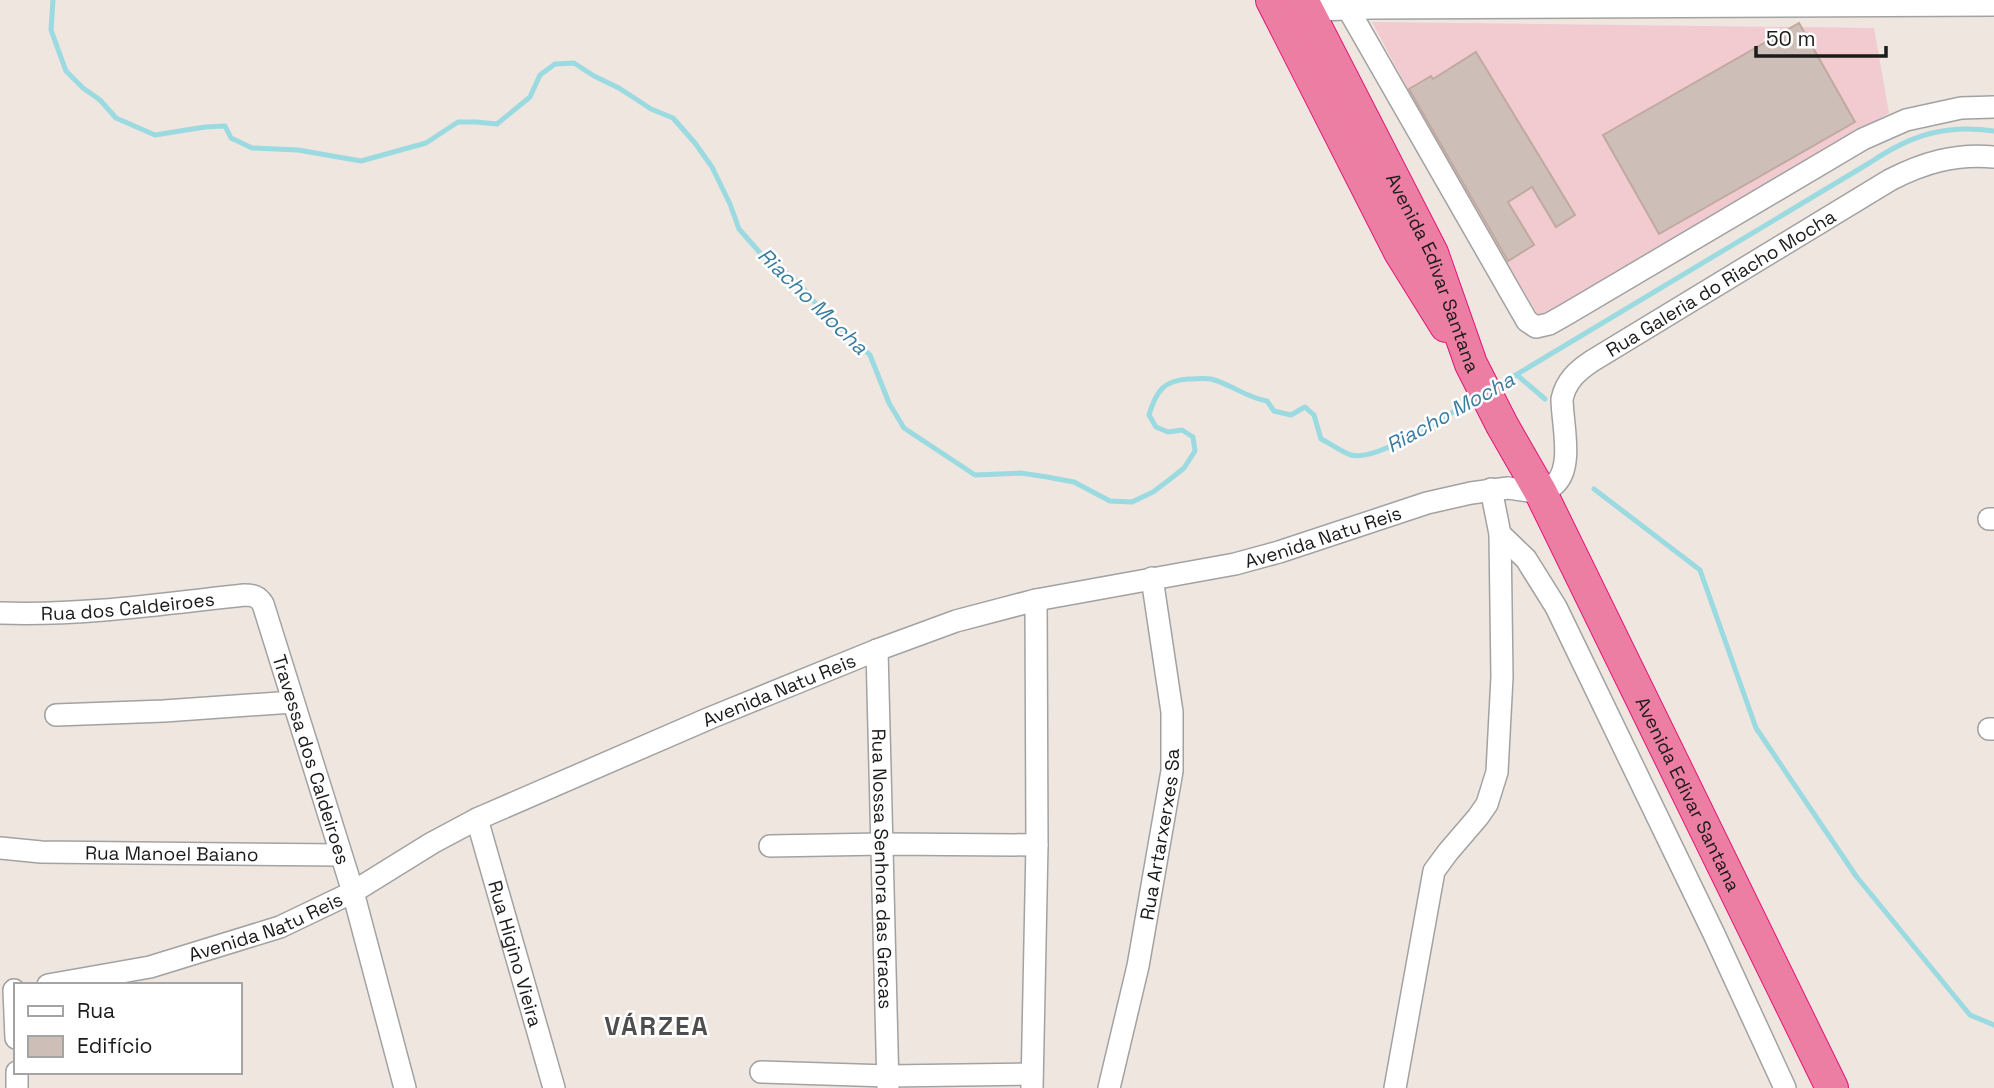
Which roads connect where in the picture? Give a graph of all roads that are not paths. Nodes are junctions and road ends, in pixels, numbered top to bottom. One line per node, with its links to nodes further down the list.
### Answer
1 (1346, 4): 2 (street); 4 (street); 5 (street)
2 (1642, 4): 3 (street)
3 (1985, 5)
4 (1290, 6): 8 (highway, Avenida Edivar Santana)
5 (1994, 107)
6 (1994, 157): 8 (street, Rua Galeria do Riacho Mocha)
7 (1491, 489): 8 (street, Avenida Natu Reis); 9 (street); 10 (street, Avenida Natu Reis)
8 (1541, 493): 35 (highway, Avenida Edivar Santana)
9 (1500, 534): 33 (street); 34 (street, Avenida Edivar Santana)
10 (1152, 578): 12 (street, Avenida Natu Reis); 32 (street, Rua Artarxerxes Sa)
11 (256, 596): 13 (street, Rua dos Caldeiroes); 15 (street, Travessa dos Caldeiroes)
12 (1036, 600): 14 (street, Avenida Natu Reis); 19 (street)
13 (0, 614)
14 (877, 650): 17 (street, Avenida Natu Reis); 18 (street, Rua Nossa Senhora das Gracas)
15 (293, 702): 16 (street); 22 (street, Travessa dos Caldeiroes)
16 (56, 715)
17 (477, 819): 23 (street, Avenida Natu Reis); 31 (street, Rua Higino Vieira)
18 (882, 844): 19 (street); 20 (street); 29 (street, Rua Nossa Senhora das Gracas)
19 (1037, 845): 28 (street)
20 (770, 846)
21 (0, 848): 22 (street, Rua Manoel Baiano)
22 (341, 855): 23 (street, Travessa dos Caldeiroes)
23 (353, 892): 24 (street, Avenida Natu Reis); 30 (street, Travessa dos Caldeiroes)
24 (59, 983)
25 (10, 991): 26 (street)
26 (14, 1022)
27 (761, 1072): 29 (street)
28 (1032, 1081): 29 (street)
29 (888, 1082)
30 (405, 1088)
31 (554, 1088)
32 (1110, 1088)
33 (1395, 1088)
34 (1785, 1088)
35 (1832, 1088)

